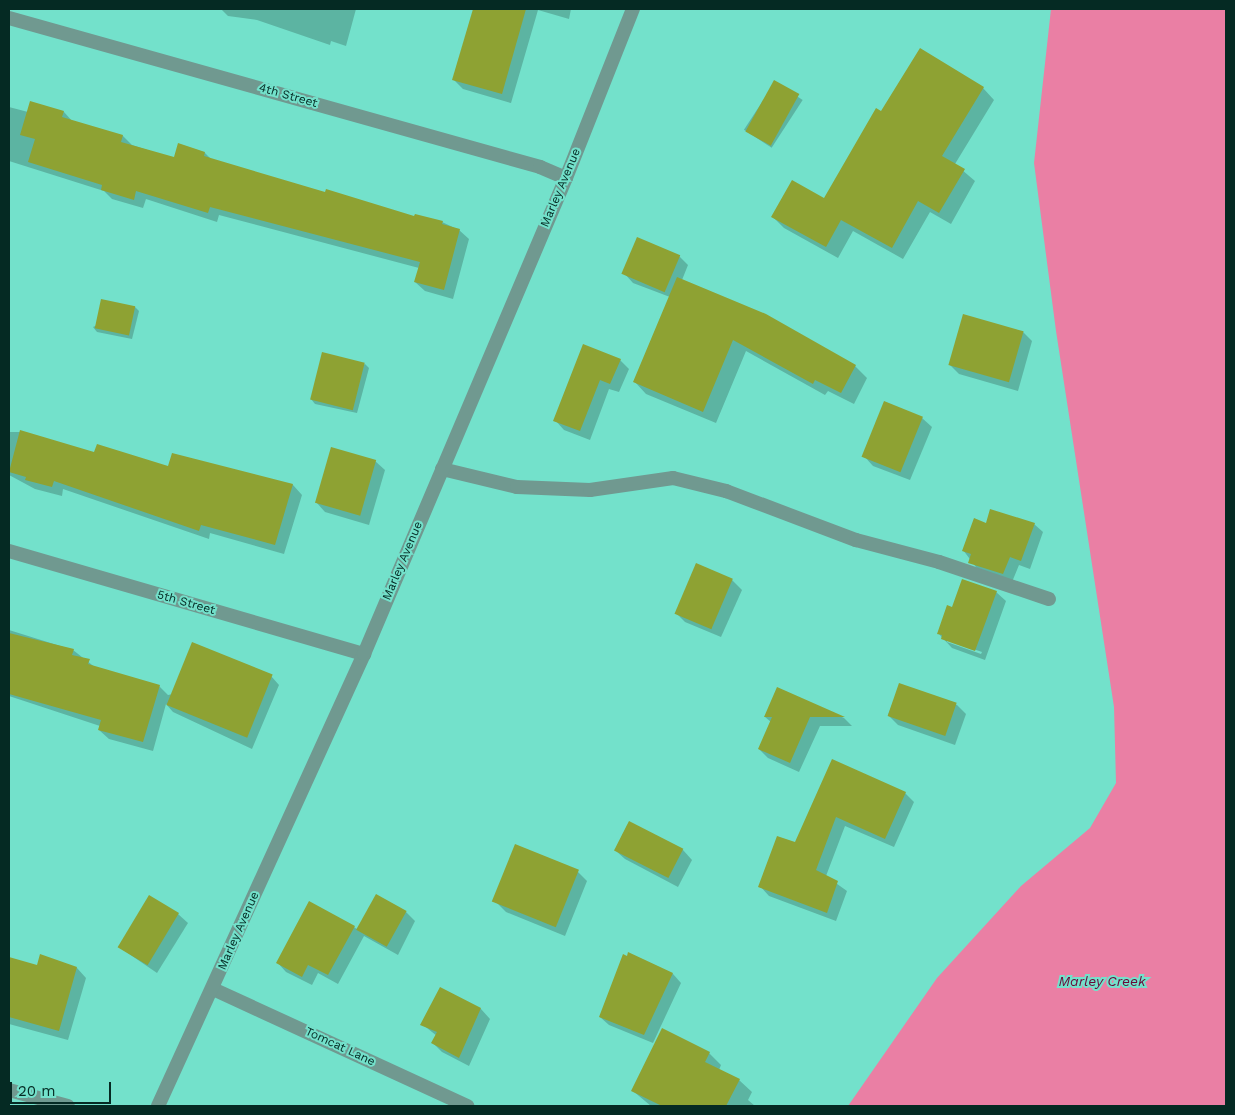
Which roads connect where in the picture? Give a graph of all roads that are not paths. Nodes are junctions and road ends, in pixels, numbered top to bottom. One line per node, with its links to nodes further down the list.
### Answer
1 (633, 9): 3 (street, Marley Avenue)
2 (9, 18): 3 (street, 4th Street)
3 (566, 178): 4 (street, Marley Avenue)
4 (442, 469): 6 (street); 7 (street, Marley Avenue)
5 (9, 551): 7 (street, 5th Street)
6 (1049, 599)
7 (364, 654): 8 (street, Marley Avenue)
8 (212, 989): 11 (street, Marley Avenue); 12 (street, Tomcat Lane)
9 (9, 1090): 10 (street)
10 (68, 1106)
11 (158, 1106)
12 (467, 1106)

